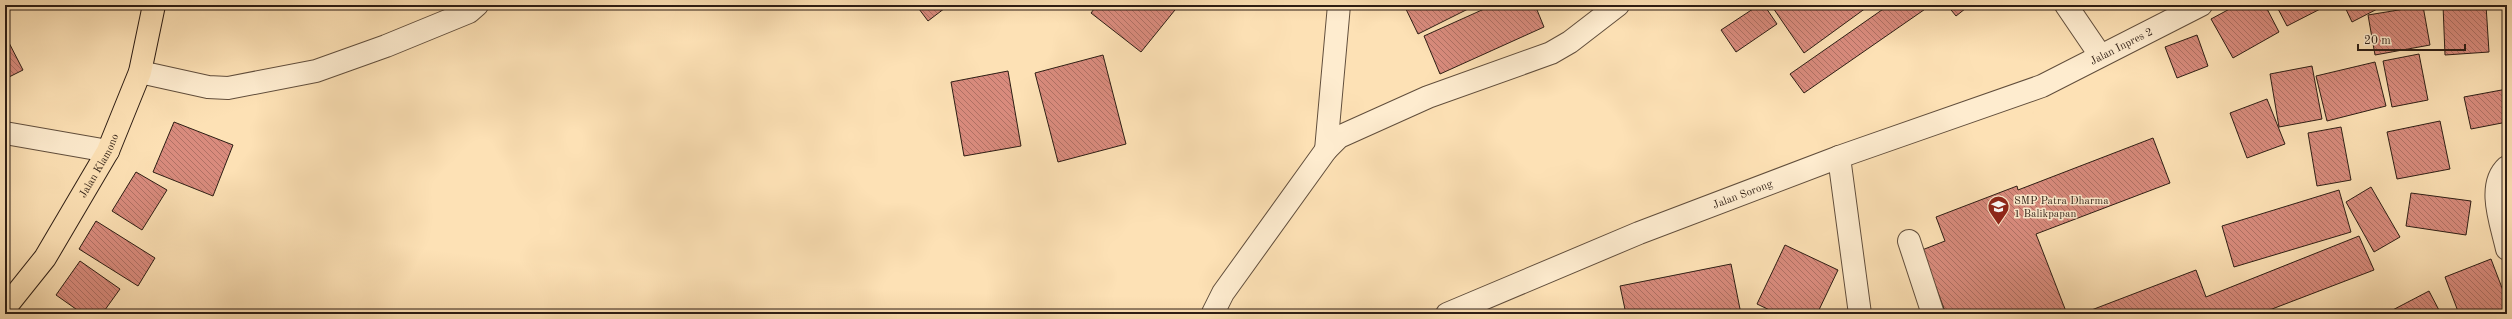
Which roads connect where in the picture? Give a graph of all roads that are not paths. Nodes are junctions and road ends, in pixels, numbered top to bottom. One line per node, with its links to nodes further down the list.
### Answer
1 (154, 5): 8 (main road, Jalan Klamono)
2 (477, 5): 8 (street)
3 (1339, 5): 11 (street)
4 (1618, 5): 11 (street)
5 (2066, 5): 7 (street)
6 (2201, 5): 7 (street, Jalan Inpres 2)
7 (2100, 55): 9 (street, Jalan Inpres 2)
8 (140, 72): 12 (main road, Jalan Klamono)
9 (2042, 86): 13 (street, Jalan Sorong)
10 (5, 133): 12 (street)
11 (1326, 150): 18 (street)
12 (108, 151): 17 (main road, Jalan Klamono)
13 (1839, 157): 19 (street, Jalan Sorong); 20 (street)
14 (2507, 167): 16 (street)
15 (1910, 241): 21 (street)
16 (2507, 248)
17 (5, 308)
18 (1213, 313)
19 (1447, 314)
20 (1860, 314)
21 (1933, 314)

